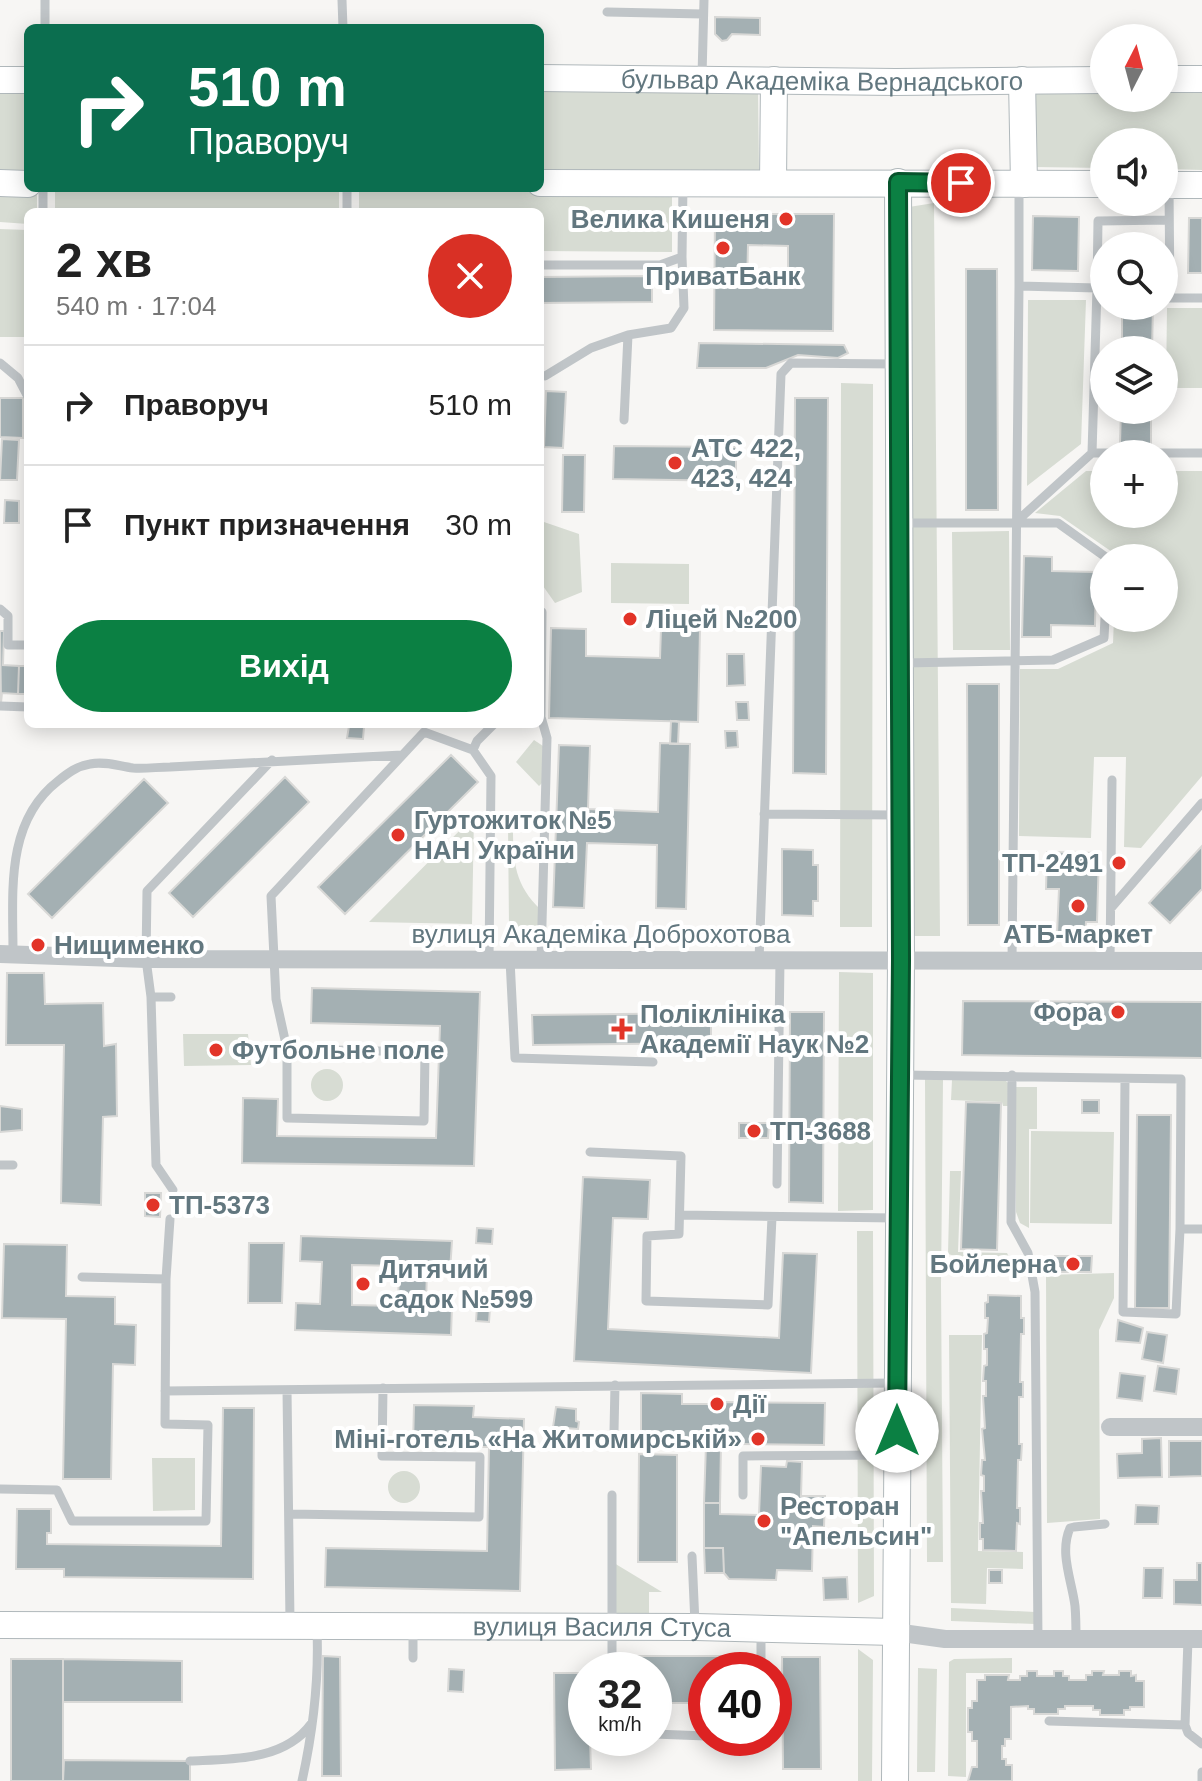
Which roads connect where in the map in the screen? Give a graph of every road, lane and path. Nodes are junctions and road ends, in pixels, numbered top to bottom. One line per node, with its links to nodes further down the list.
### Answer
1 (45, 0): 6 (lane)
2 (342, 0): 7 (lane)
3 (704, 0): 5 (lane)
4 (607, 12): 5 (lane)
5 (703, 14): 9 (lane)
6 (45, 24)
7 (343, 24)
8 (544, 78): 9 (street, бульвар Академіка Вернадського)
9 (702, 79): 14 (street, бульвар Академіка Вернадського)
10 (1178, 79): 11 (street)
11 (1202, 79)
12 (0, 80): 13 (street)
13 (24, 80)
14 (774, 80): 15 (street, бульвар Академіка Вернадського); 21 (street)
15 (1022, 80): 16 (street, бульвар Академіка Вернадського); 23 (street)
16 (1090, 80)
17 (898, 182): 21 (street); 23 (street); 38 (street)
18 (0, 183): 22 (street)
19 (544, 183): 20 (street)
20 (683, 183): 21 (street); 30 (lane)
21 (773, 183)
22 (24, 184)
23 (1022, 184): 24 (street); 32 (lane)
24 (1090, 184)
25 (1178, 185): 26 (street)
26 (1202, 185)
27 (1169, 216): 28 (lane)
28 (1169, 220): 29 (lane); 34 (lane)
29 (1098, 232)
30 (682, 257): 31 (lane); 36 (lane)
31 (544, 265)
32 (1019, 286): 33 (lane); 46 (lane)
33 (1090, 288)
34 (1202, 298)
35 (1096, 320): 42 (lane)
36 (628, 335): 39 (lane); 41 (lane)
37 (0, 363): 40 (lane)
38 (899, 364): 47 (street); 63 (lane)
39 (545, 376)
40 (24, 389)
41 (624, 420)
42 (1092, 440)
43 (1178, 453): 44 (lane)
44 (1202, 453)
45 (1090, 455): 46 (lane)
46 (1016, 522): 47 (lane); 48 (lane); 52 (lane)
47 (899, 523): 53 (street)
48 (1090, 546)
49 (0, 609): 51 (lane)
50 (1104, 632): 52 (lane)
51 (24, 645)
52 (1015, 660): 53 (lane); 75 (lane)
53 (900, 663): 64 (street)
54 (0, 706): 55 (lane)
55 (24, 707)
56 (490, 728): 58 (lane)
57 (544, 728): 71 (lane)
58 (473, 750): 59 (lane); 69 (lane)
59 (402, 755): 60 (lane); 68 (lane)
60 (272, 760): 66 (lane); 67 (lane)
61 (1112, 780): 65 (lane)
62 (1202, 803): 65 (lane)
63 (764, 814): 64 (lane); 72 (lane)
64 (900, 815): 74 (street)
65 (1111, 908): 76 (lane)
66 (6, 953): 67 (street, вулиця Академіка Доброхотова)
67 (146, 959): 68 (street, вулиця Академіка Доброхотова); 78 (lane)
68 (274, 959): 69 (street, вулиця Академіка Доброхотова); 80 (lane)
69 (489, 960): 70 (street, вулиця Академіка Доброхотова)
70 (510, 960): 71 (street, вулиця Академіка Доброхотова); 81 (lane)
71 (541, 960): 72 (street, вулиця Академіка Доброхотова)
72 (759, 960): 73 (street, вулиця Академіка Доброхотова)
73 (780, 960): 74 (street, вулиця Академіка Доброхотова); 88 (lane)
74 (901, 960): 75 (street, вулиця Академіка Доброхотова); 82 (street)
75 (1012, 961): 76 (street, вулиця Академіка Доброхотова)
76 (1110, 961): 77 (street, вулиця Академіка Доброхотова)
77 (1202, 961)
78 (151, 997): 79 (lane); 89 (lane)
79 (171, 997)
80 (287, 1049): 80 (lane)
81 (653, 1062)
82 (900, 1075): 83 (lane); 92 (street)
83 (1012, 1075): 84 (lane); 122 (lane)
84 (1125, 1079): 94 (lane); 94 (lane)
85 (590, 1152): 90 (lane)
86 (0, 1165): 87 (lane)
87 (13, 1165)
88 (777, 1184)
89 (173, 1190)
90 (680, 1215): 91 (lane); 91 (lane)
91 (772, 1217): 92 (lane)
92 (899, 1218): 98 (street)
93 (170, 1219): 97 (lane)
94 (1180, 1229): 95 (lane)
95 (1202, 1229)
96 (82, 1277): 97 (lane)
97 (166, 1279): 102 (lane)
98 (897, 1383): 99 (lane); 106 (street)
99 (615, 1385): 100 (lane); 105 (lane)
100 (383, 1388): 101 (lane); 110 (lane)
101 (287, 1390): 102 (lane); 110 (lane)
102 (165, 1391): 107 (lane)
103 (1110, 1427): 104 (street)
104 (1202, 1427)
105 (614, 1431)
106 (897, 1455): 109 (lane); 120 (street)
107 (0, 1489)
108 (612, 1495): 117 (lane)
109 (743, 1495)
110 (289, 1514): 114 (lane)
111 (1105, 1524): 123 (lane)
112 (692, 1556): 118 (lane)
113 (0, 1625): 114 (street, вулиця Василя Стуса)
114 (290, 1626): 115 (street, вулиця Василя Стуса)
115 (317, 1626): 116 (street, вулиця Василя Стуса); 128 (lane)
116 (413, 1627): 117 (street, вулиця Василя Стуса); 126 (lane)
117 (614, 1627): 118 (street, вулиця Василя Стуса); 124 (lane)
118 (696, 1627): 119 (street, вулиця Василя Стуса)
119 (761, 1629): 120 (street, вулиця Василя Стуса); 125 (lane)
120 (895, 1632): 122 (street, вулиця Василя Стуса); 134 (street)
121 (1195, 1639): 123 (street, вулиця Василя Стуса); 129 (lane)
122 (1038, 1640): 123 (street, вулиця Василя Стуса)
123 (1076, 1640)
124 (611, 1652)
125 (761, 1652)
126 (413, 1658)
127 (1049, 1721): 129 (lane)
128 (312, 1722): 131 (lane); 133 (lane)
129 (1185, 1725): 130 (lane)
130 (1202, 1744)
131 (190, 1761)
132 (1202, 1772): 135 (lane)
133 (302, 1781)
134 (895, 1781)
135 (1202, 1781)

